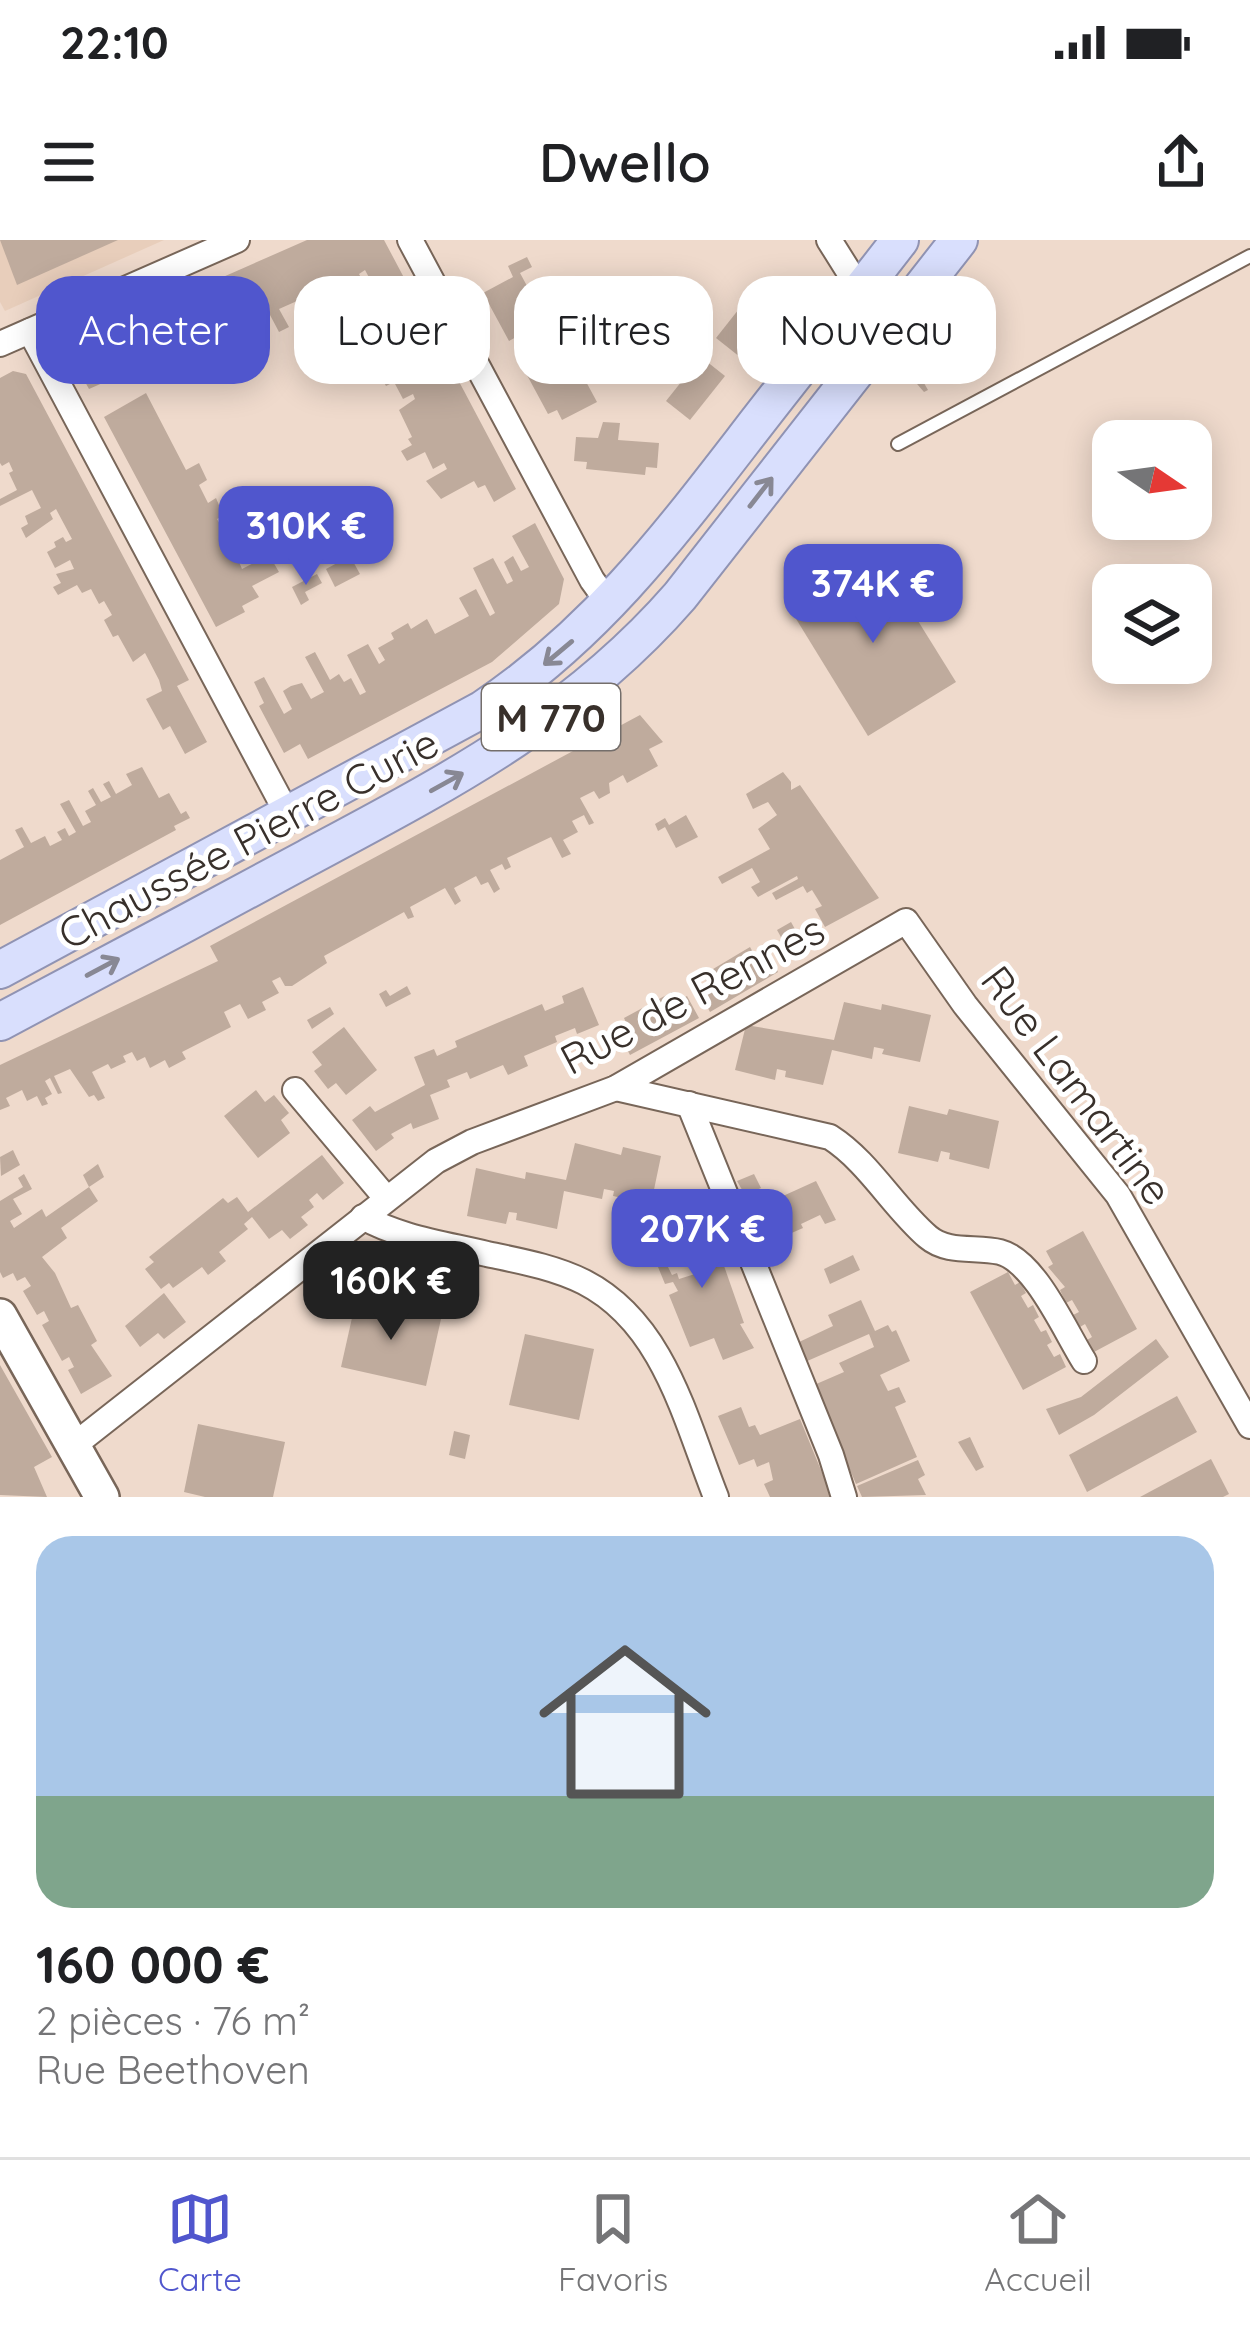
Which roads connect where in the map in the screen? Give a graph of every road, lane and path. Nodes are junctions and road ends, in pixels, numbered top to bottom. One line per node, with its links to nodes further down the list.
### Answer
1 (237, 240): 9 (street)
2 (410, 240): 13 (street)
3 (830, 240): 7 (street)
4 (900, 240): 8 (main road, Chaussée Pierre Curie / M 770)
5 (959, 240): 17 (main road, Chaussée Pierre Curie / M 770, one-way to 5)
6 (1250, 256): 12 (lane)
7 (852, 276)
8 (872, 276)
9 (30, 331): 10 (street); 14 (street)
10 (0, 344)
11 (788, 384): 13 (main road, Chaussée Pierre Curie / M 770)
12 (898, 444)
13 (610, 605): 14 (main road, Chaussée Pierre Curie / M 770, one-way to 14)
14 (288, 814): 16 (main road, Chaussée Pierre Curie / M 770)
15 (906, 921): 18 (street, Rue de Rennes); 25 (street, Rue Lamartine)
16 (0, 970)
17 (0, 1022)
18 (616, 1088): 20 (street); 21 (street, Rue de Rennes)
19 (295, 1090): 21 (street)
20 (689, 1104): 24 (street); 29 (street)
21 (386, 1198): 22 (street, Rue de Rennes)
22 (363, 1217): 26 (street, Rue de Rennes); 28 (street)
23 (0, 1316): 26 (street)
24 (1084, 1361)
25 (1250, 1426)
26 (73, 1446): 27 (street)
27 (101, 1497)
28 (716, 1497)
29 (844, 1497)

